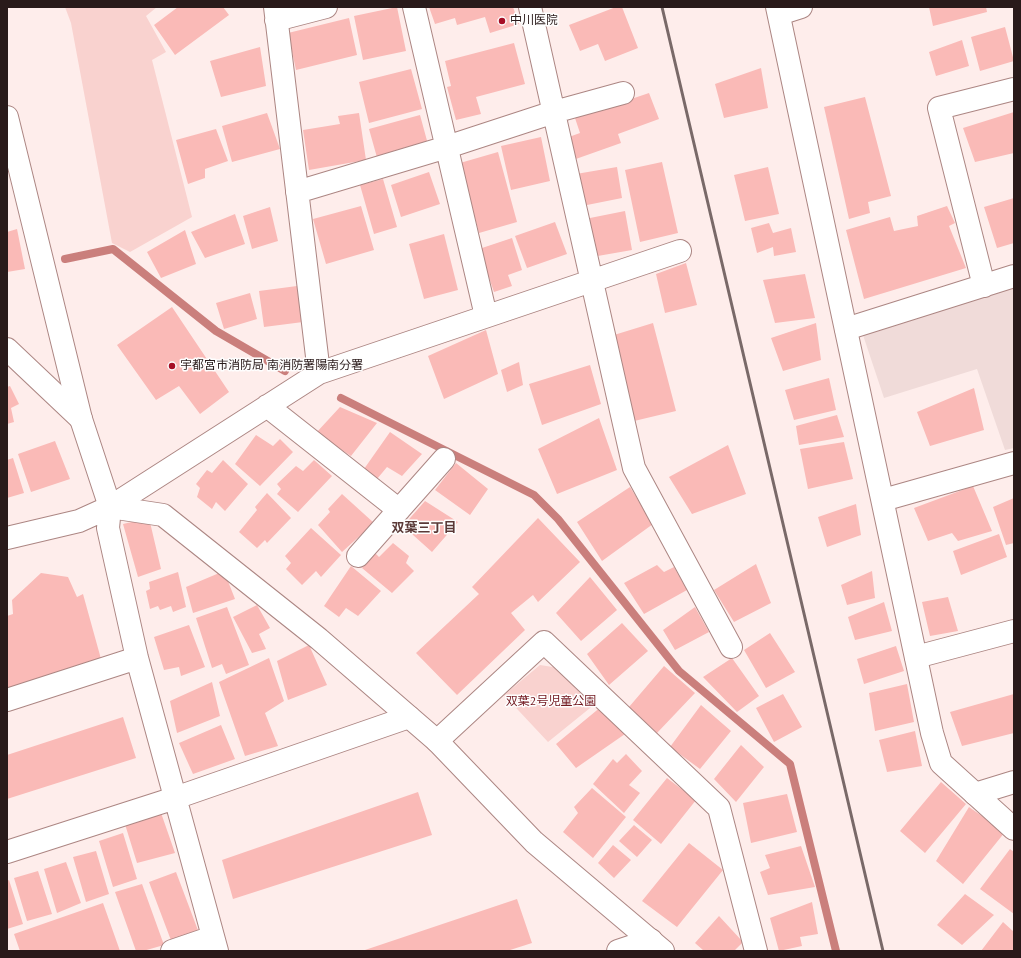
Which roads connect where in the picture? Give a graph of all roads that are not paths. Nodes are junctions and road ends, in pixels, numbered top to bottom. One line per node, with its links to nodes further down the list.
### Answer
1 (326, 7): 6 (street)
2 (414, 7): 11 (street)
3 (530, 7): 9 (street)
4 (801, 7): 5 (street)
5 (778, 10): 18 (street)
6 (276, 13): 12 (street)
7 (1014, 89): 16 (street)
8 (623, 93): 9 (street)
9 (554, 112): 11 (street); 15 (street)
10 (7, 117): 22 (street)
11 (447, 147): 12 (street); 17 (street)
12 (297, 192): 20 (street)
13 (680, 251): 15 (street)
14 (1014, 276): 16 (street)
15 (592, 281): 17 (street); 31 (street)
16 (984, 286): 18 (street)
17 (486, 316): 20 (street)
18 (846, 329): 25 (street)
19 (7, 349): 22 (street)
20 (320, 373): 21 (street)
21 (267, 406): 26 (street); 27 (street)
22 (81, 419): 26 (street)
23 (444, 459): 27 (street)
24 (1014, 463): 25 (street)
25 (883, 500): 32 (street)
26 (110, 507): 28 (street); 33 (street); 35 (street)
27 (400, 510): 29 (street)
28 (7, 538)
29 (358, 556)
30 (1014, 631): 32 (street)
31 (731, 647)
32 (916, 657): 38 (street)
33 (137, 658): 34 (street); 39 (street)
34 (7, 700)
35 (409, 717): 36 (street); 39 (street)
36 (438, 742): 43 (street); 46 (street)
37 (1014, 782): 38 (street)
38 (975, 794): 40 (street)
39 (175, 798): 41 (street); 42 (street)
40 (1014, 829)
41 (7, 852)
42 (215, 944): 44 (street)
43 (657, 945): 45 (street)
44 (172, 951)
45 (618, 951)
46 (756, 951)

